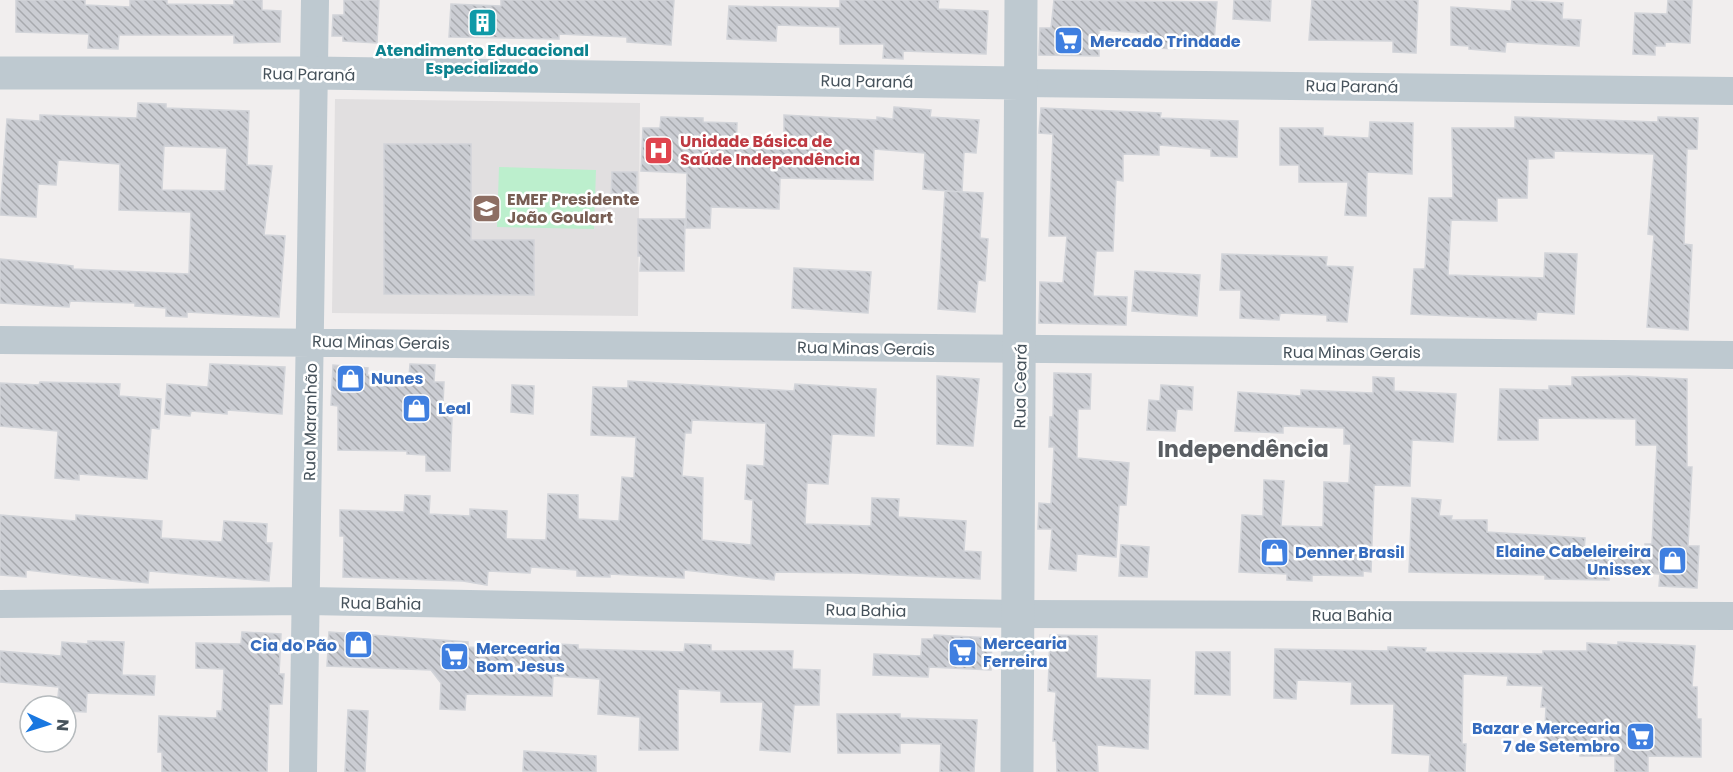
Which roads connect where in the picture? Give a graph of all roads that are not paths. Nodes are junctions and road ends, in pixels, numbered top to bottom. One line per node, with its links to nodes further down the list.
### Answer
1 (315, 0): 4 (street, Rua Maranhão)
2 (1021, 0): 5 (street, Rua Ceará)
3 (0, 73): 4 (street, Rua Paraná)
4 (314, 73): 5 (street, Rua Paraná); 8 (street, Rua Maranhão)
5 (1021, 83): 6 (street, Rua Paraná); 9 (street, Rua Ceará)
6 (1733, 91)
7 (0, 340): 8 (street, Rua Minas Gerais)
8 (311, 341): 9 (street, Rua Minas Gerais); 11 (street, Rua Maranhão)
9 (1020, 349): 10 (street, Rua Minas Gerais); 13 (street, Rua Ceará)
10 (1733, 355)
11 (308, 601): 12 (street, Rua Bahia); 13 (street, Rua Bahia); 15 (street, Rua Maranhão)
12 (0, 604)
13 (1018, 614): 14 (street, Rua Bahia); 16 (street, Rua Ceará)
14 (1733, 616)
15 (303, 772)
16 (1017, 772)

